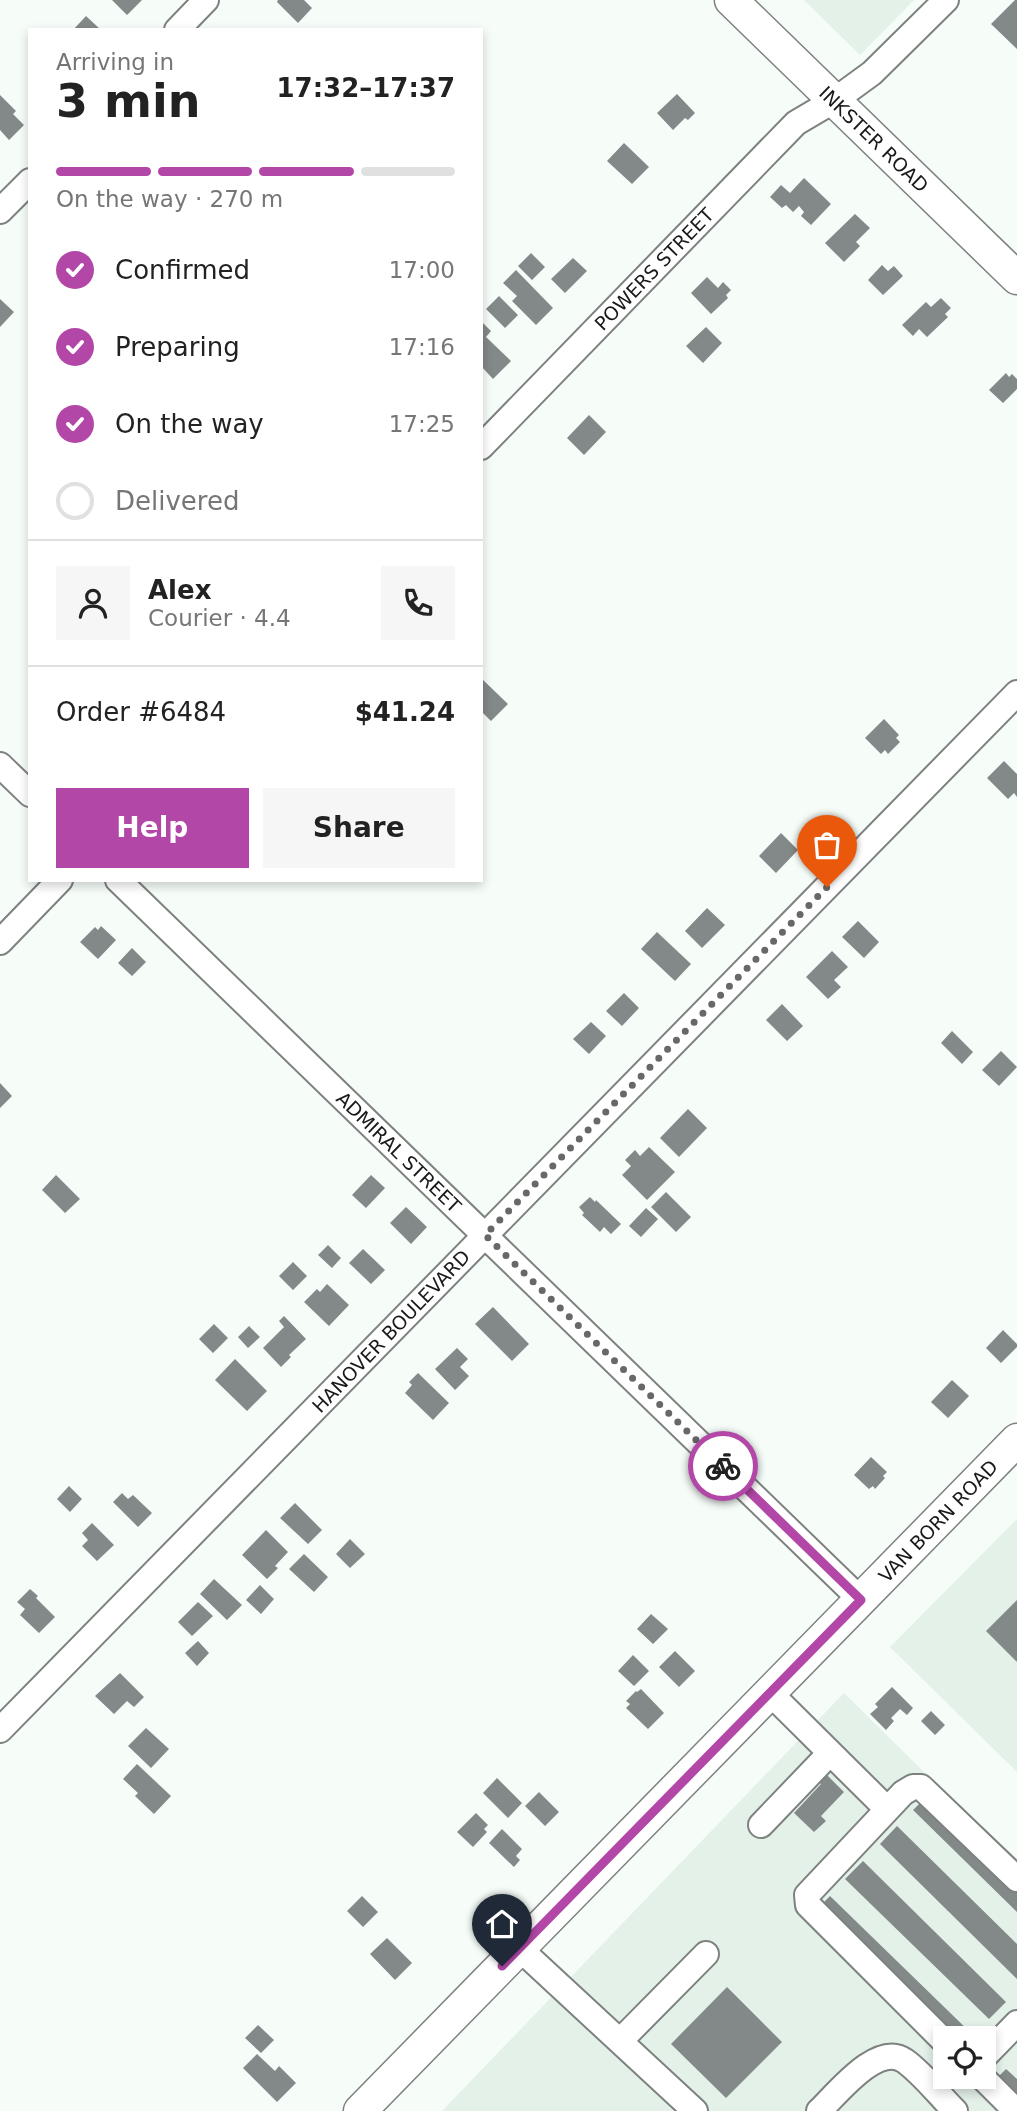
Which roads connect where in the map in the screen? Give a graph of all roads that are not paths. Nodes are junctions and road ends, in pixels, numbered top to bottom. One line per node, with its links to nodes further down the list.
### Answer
1 (206, 0): 4 (street)
2 (731, 0): 5 (main road, INKSTER ROAD)
3 (946, 0): 5 (street, POWERS STREET)
4 (179, 28)
5 (835, 100): 8 (main road, INKSTER ROAD); 9 (street, POWERS STREET)
6 (28, 183): 7 (street)
7 (0, 211)
8 (1017, 278)
9 (483, 445)
10 (1017, 694): 16 (street, HANOVER BOULEVARD)
11 (0, 765): 12 (street)
12 (28, 792)
13 (58, 882): 15 (street)
14 (120, 882): 16 (street, ADMIRAL STREET)
15 (0, 942)
16 (485, 1235): 18 (street, ADMIRAL STREET); 20 (street, HANOVER BOULEVARD)
17 (1017, 1440): 18 (main road, VAN BORN ROAD)
18 (861, 1600): 19 (main road, VAN BORN ROAD)
19 (769, 1692): 21 (street); 25 (main road, VAN BORN ROAD)
20 (0, 1730)
21 (830, 1753): 22 (street); 23 (street)
22 (887, 1809): 24 (street); 28 (street)
23 (761, 1825)
24 (1017, 1880)
25 (519, 1948): 29 (street); 32 (main road, VAN BORN ROAD)
26 (706, 1954): 29 (street)
27 (1017, 2023): 30 (street)
28 (933, 2030)
29 (620, 2041): 33 (street)
30 (996, 2045)
31 (994, 2089): 36 (street)
32 (360, 2111)
33 (695, 2111)
34 (819, 2111): 35 (street)
35 (955, 2111)
36 (1017, 2111)

